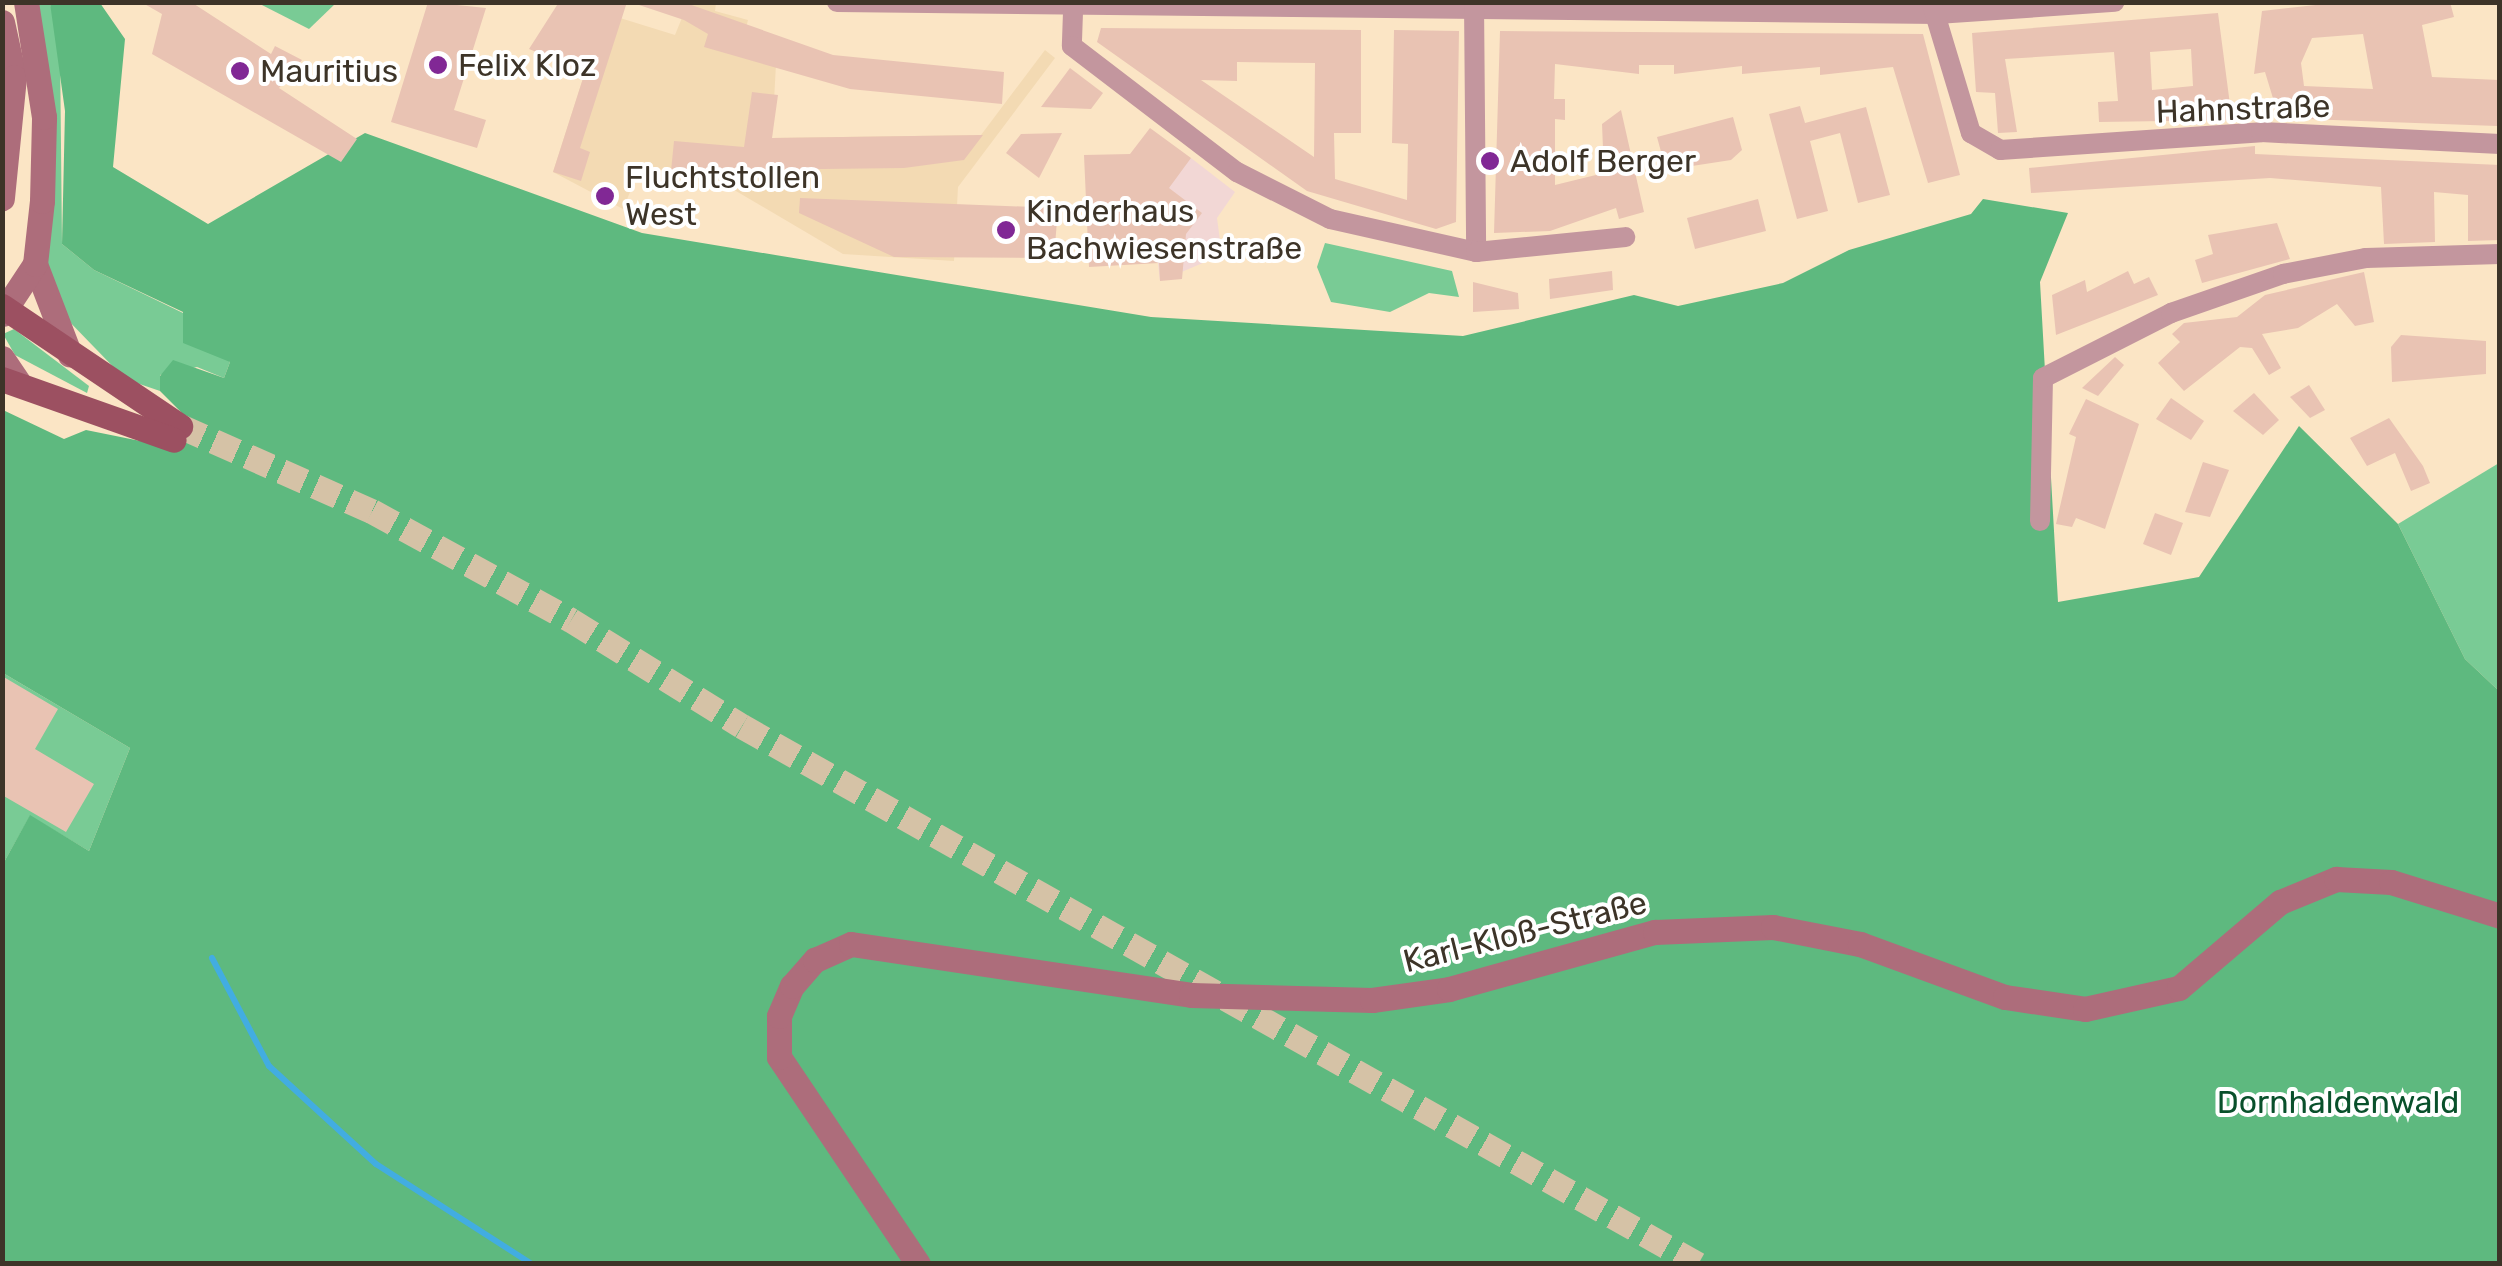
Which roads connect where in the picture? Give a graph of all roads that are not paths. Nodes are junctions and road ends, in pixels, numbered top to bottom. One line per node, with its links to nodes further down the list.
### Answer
1 (26, 2): 14 (main road)
2 (837, 2): 4 (street)
3 (2115, 2): 6 (street)
4 (1026, 6): 7 (street)
5 (1474, 8): 6 (street); 7 (street); 12 (street)
6 (1934, 8): 9 (street, Hahnstraße)
7 (1074, 12): 12 (street)
8 (2, 22): 10 (main road)
9 (2500, 144)
10 (2, 198)
11 (1625, 237): 12 (street)
12 (1476, 252)
13 (2500, 254): 19 (street)
14 (35, 264): 15 (main road); 16 (main road)
15 (4, 310): 16 (main road)
16 (70, 354): 18 (main road)
17 (2, 358): 18 (main road)
18 (11, 382)
19 (2040, 521)
20 (2500, 916): 21 (main road, Karl-Kloß-Straße)
21 (918, 1264)

